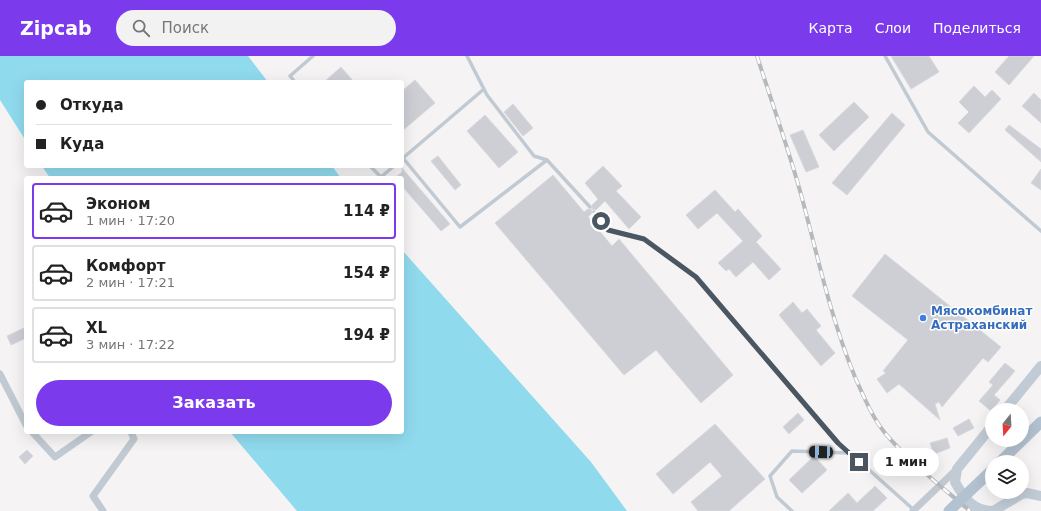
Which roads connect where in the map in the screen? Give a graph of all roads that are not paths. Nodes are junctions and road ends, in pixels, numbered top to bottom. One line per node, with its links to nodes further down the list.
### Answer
1 (314, 56): 4 (lane)
2 (468, 56): 5 (lane)
3 (885, 56): 15 (lane)
4 (293, 80)
5 (484, 89): 6 (lane); 8 (lane)
6 (404, 158)
7 (404, 160): 8 (lane)
8 (548, 160): 13 (lane)
9 (372, 168): 11 (lane)
10 (392, 168): 12 (lane)
11 (380, 176)
12 (382, 176)
13 (590, 207)
14 (594, 212): 25 (lane)
15 (1041, 231)
16 (1041, 366): 18 (street)
17 (0, 374): 19 (street)
18 (1011, 403)
19 (24, 421)
20 (1041, 422): 26 (main road)
21 (34, 434): 22 (street)
22 (88, 434)
23 (132, 434): 31 (street)
24 (985, 435): 27 (street)
25 (849, 453): 30 (lane); 32 (lane)
26 (1007, 455)
27 (957, 469): 30 (street); 34 (street)
28 (985, 477): 33 (main road, bridge)
29 (1041, 496): 35 (street)
30 (914, 510)
31 (103, 511)
32 (792, 511)
33 (949, 511)
34 (981, 511): 35 (street)
35 (993, 511)

